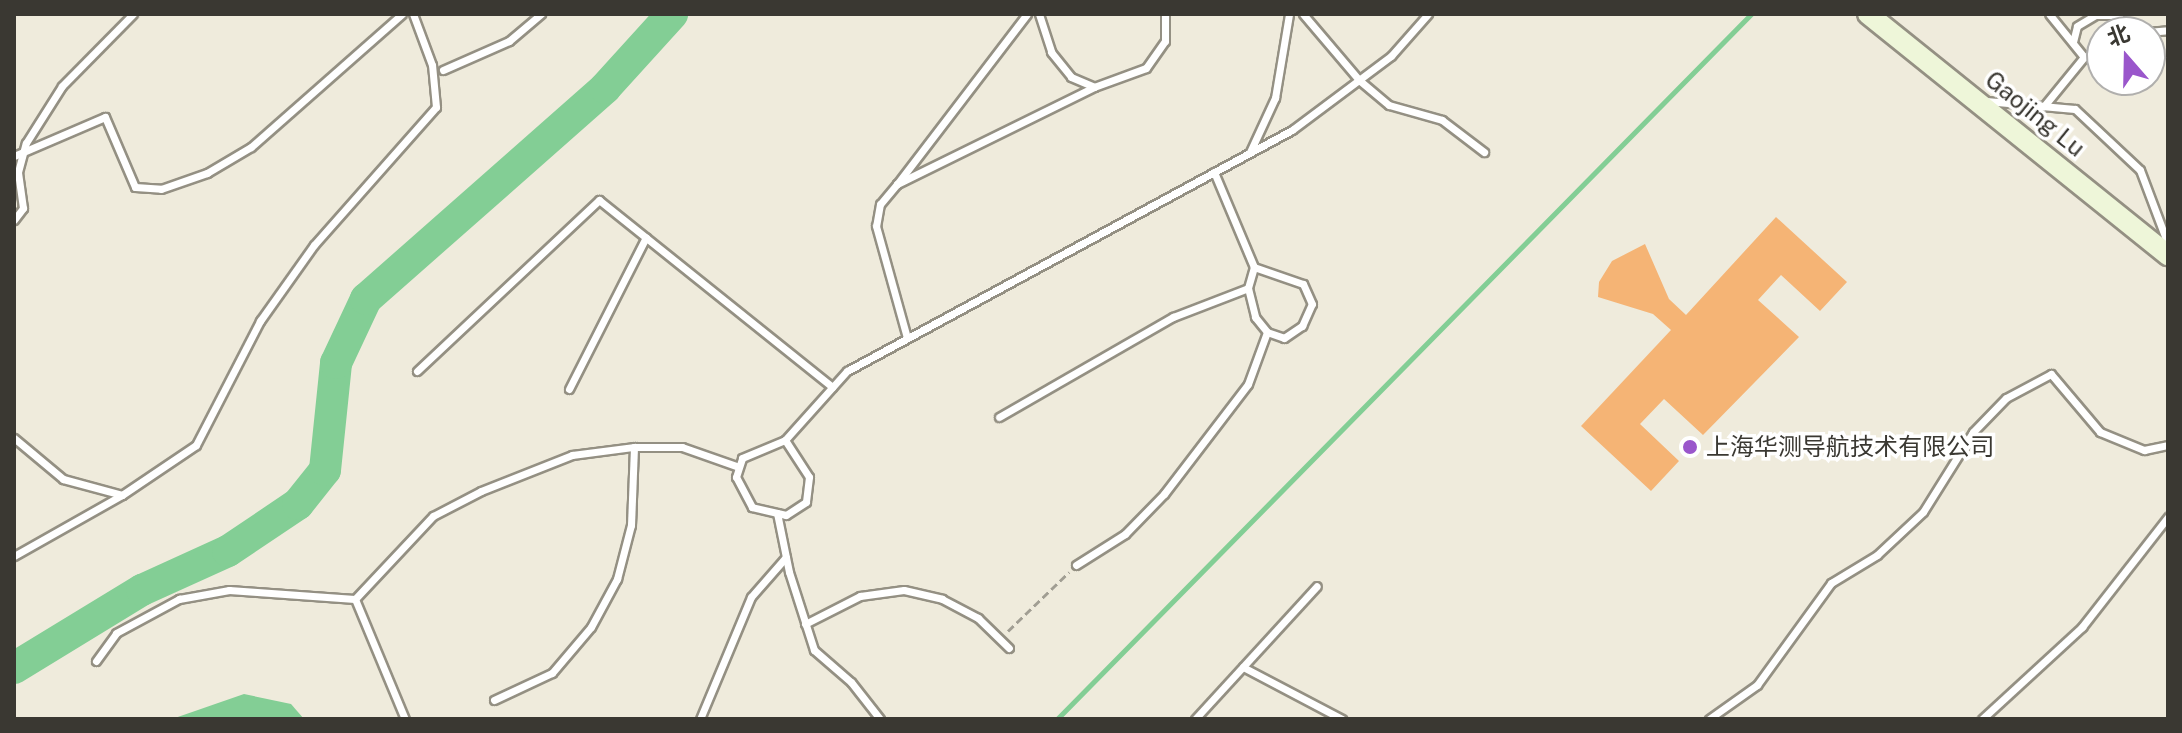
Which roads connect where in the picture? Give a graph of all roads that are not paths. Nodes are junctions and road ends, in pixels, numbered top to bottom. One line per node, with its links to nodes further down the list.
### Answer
1 (133, 14): 25 (lane)
2 (402, 14): 25 (lane)
3 (413, 14): 46 (lane)
4 (541, 14): 18 (lane)
5 (1027, 14): 28 (lane)
6 (1039, 14): 20 (lane)
7 (1165, 14): 20 (lane)
8 (1289, 14): 23 (lane)
9 (1303, 14): 19 (lane)
10 (1428, 14): 19 (lane)
11 (1868, 14): 21 (main road, Gaojing Lu)
12 (2049, 14): 16 (lane)
13 (2093, 16): 14 (lane)
14 (2119, 16)
15 (2086, 20): 16 (lane)
16 (2073, 42): 17 (lane)
17 (2084, 57): 22 (lane)
18 (443, 70)
19 (1359, 80): 23 (lane); 24 (lane)
20 (1094, 87): 28 (lane)
21 (1976, 100): 22 (lane); 32 (main road, Gaojing Lu)
22 (2044, 106): 31 (lane)
23 (1250, 152): 27 (lane)
24 (1484, 152)
25 (23, 153): 26 (lane); 29 (lane)
26 (14, 156)
27 (1214, 172): 33 (lane); 36 (lane)
28 (897, 184): 36 (lane)
29 (14, 220)
30 (646, 237): 37 (lane); 38 (lane); 39 (lane)
31 (2168, 244)
32 (2168, 255)
33 (1254, 267): 34 (lane); 35 (lane)
34 (1248, 288): 35 (lane); 40 (lane)
35 (1267, 332): 51 (lane)
36 (907, 338): 38 (lane)
37 (417, 371)
38 (832, 387): 42 (lane)
39 (569, 389)
40 (999, 417)
41 (14, 438): 46 (lane)
42 (785, 440): 45 (lane); 47 (lane)
43 (2168, 445): 64 (lane)
44 (634, 447): 45 (lane); 53 (lane); 58 (lane)
45 (739, 467): 47 (lane)
46 (122, 495): 49 (lane)
47 (777, 513): 50 (lane)
48 (2168, 517): 65 (lane)
49 (14, 556)
50 (786, 557): 54 (lane); 60 (lane)
51 (1076, 565)
52 (1317, 586): 57 (lane)
53 (355, 599): 56 (lane); 59 (lane)
54 (805, 624): 55 (lane); 61 (lane)
55 (1009, 648)
56 (96, 661)
57 (1243, 667): 62 (lane); 63 (lane)
58 (494, 700)
59 (405, 719)
60 (700, 719)
61 (880, 719)
62 (1195, 719)
63 (1342, 719)
64 (1709, 719)
65 (1982, 719)

